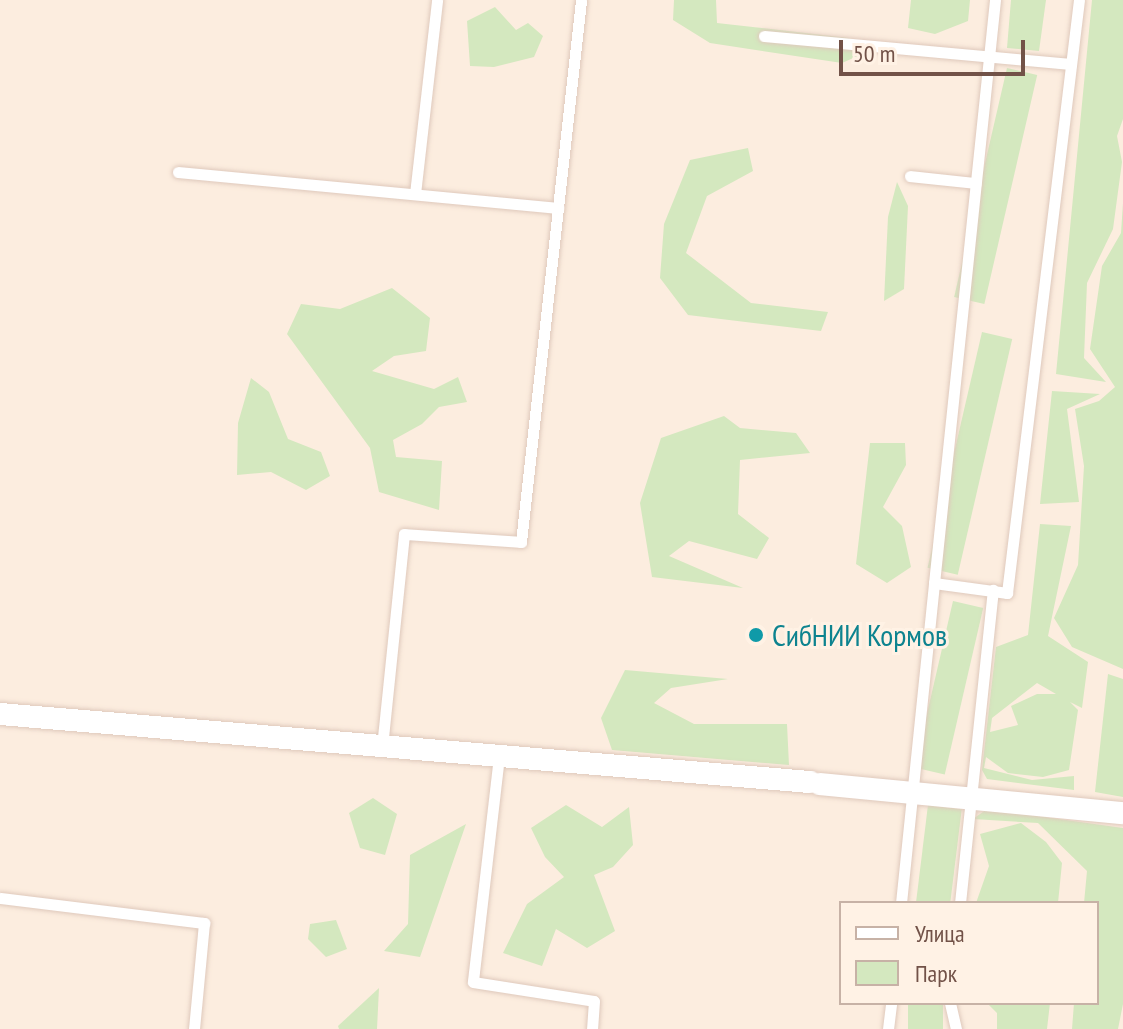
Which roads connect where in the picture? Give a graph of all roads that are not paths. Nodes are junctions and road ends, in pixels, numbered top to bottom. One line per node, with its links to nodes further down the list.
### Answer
1 (437, 0): 11 (lane)
2 (581, 0): 12 (lane)
3 (995, 0): 6 (lane)
4 (1079, 0): 7 (lane)
5 (764, 36): 6 (lane)
6 (989, 57): 7 (lane); 10 (lane)
7 (1071, 64): 14 (lane)
8 (178, 172): 11 (lane)
9 (910, 176): 10 (lane)
10 (976, 183): 13 (lane)
11 (415, 194): 12 (lane)
12 (558, 208): 16 (lane)
13 (934, 583): 14 (lane); 18 (lane)
14 (993, 590): 19 (lane)
15 (0, 714): 16 (street)
16 (382, 747): 17 (street)
17 (499, 756): 18 (street); 27 (lane)
18 (913, 791): 19 (street); 22 (lane)
19 (970, 796): 20 (street); 23 (lane)
20 (1123, 813)
21 (0, 898): 26 (lane)
22 (901, 901)
23 (960, 901)
24 (891, 1005): 28 (lane)
25 (950, 1005): 29 (lane)
26 (194, 1029)
27 (592, 1029)
28 (888, 1029)
29 (956, 1029)

